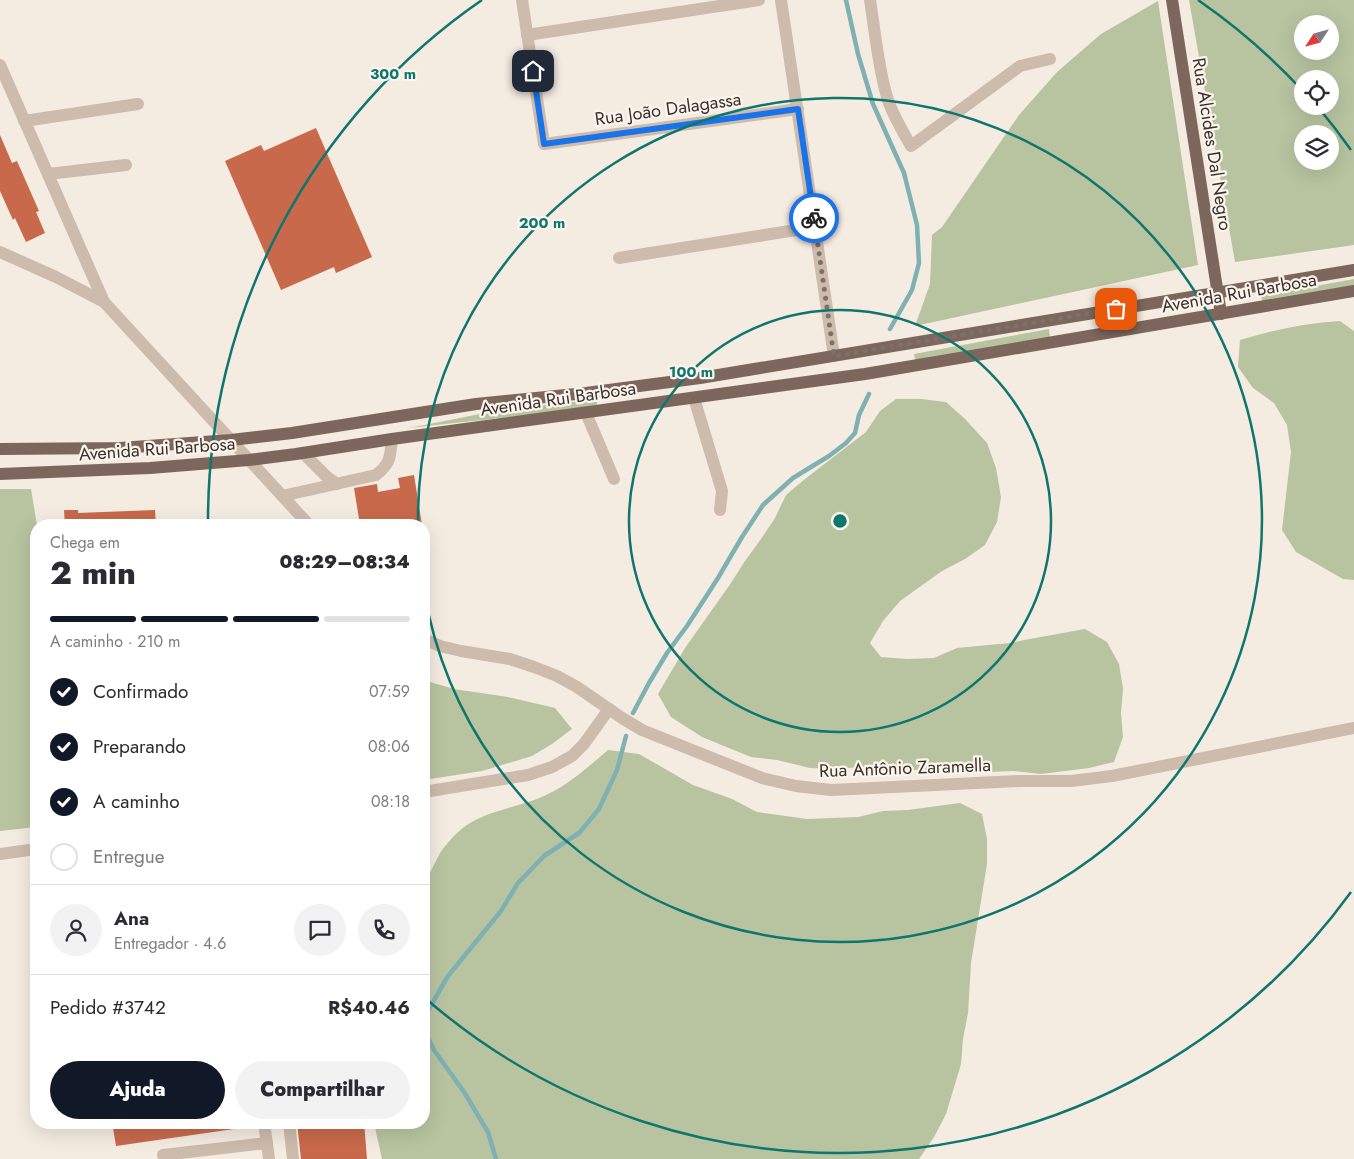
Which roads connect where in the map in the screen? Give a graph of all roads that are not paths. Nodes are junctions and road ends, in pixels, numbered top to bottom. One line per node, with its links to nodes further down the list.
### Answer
1 (522, 0): 6 (street)
2 (759, 0): 6 (street)
3 (781, 0): 10 (street)
4 (870, 0): 7 (street)
5 (1172, 0): 19 (main road, Rua Alcides Dal Negro)
6 (527, 35): 10 (street, Rua João Dalagassa)
7 (1050, 59)
8 (0, 65): 11 (street)
9 (138, 104): 11 (street)
10 (798, 109): 14 (street)
11 (24, 122): 13 (street)
12 (126, 165): 13 (street)
13 (48, 174): 20 (street)
14 (815, 227): 16 (street); 22 (street)
15 (0, 252): 20 (street)
16 (619, 258)
17 (1354, 270): 19 (main road, Avenida Rui Barbosa)
18 (1354, 291): 21 (main road, Avenida Rui Barbosa)
19 (1218, 292): 21 (main road, Rua Alcides Dal Negro); 22 (main road, Avenida Rui Barbosa)
20 (104, 302): 26 (street)
21 (1221, 314): 23 (main road, Avenida Rui Barbosa)
22 (834, 356): 26 (main road, Avenida Rui Barbosa)
23 (694, 398): 24 (main road, Avenida Rui Barbosa); 34 (street)
24 (586, 413): 25 (main road, Avenida Rui Barbosa); 31 (street)
25 (392, 439): 28 (main road, Avenida Rui Barbosa); 32 (street)
26 (230, 440): 27 (main road, Avenida Rui Barbosa); 29 (street)
27 (0, 449)
28 (303, 453): 29 (main road, Avenida Rui Barbosa); 32 (street)
29 (249, 460): 30 (main road, Avenida Rui Barbosa); 33 (street)
30 (0, 474)
31 (614, 479)
32 (337, 484): 33 (street)
33 (282, 496): 35 (street)
34 (720, 510)
35 (303, 519)
36 (430, 642): 37 (street, Rua Antônio Zaramella)
37 (609, 709): 38 (street, Rua Antônio Zaramella); 39 (street)
38 (1354, 728)
39 (430, 791)
40 (30, 850): 41 (street)
41 (0, 854)
42 (265, 1129): 44 (street)
43 (290, 1129): 47 (street)
44 (267, 1143): 45 (street); 46 (street)
45 (163, 1155)
46 (269, 1159)
47 (293, 1159)

